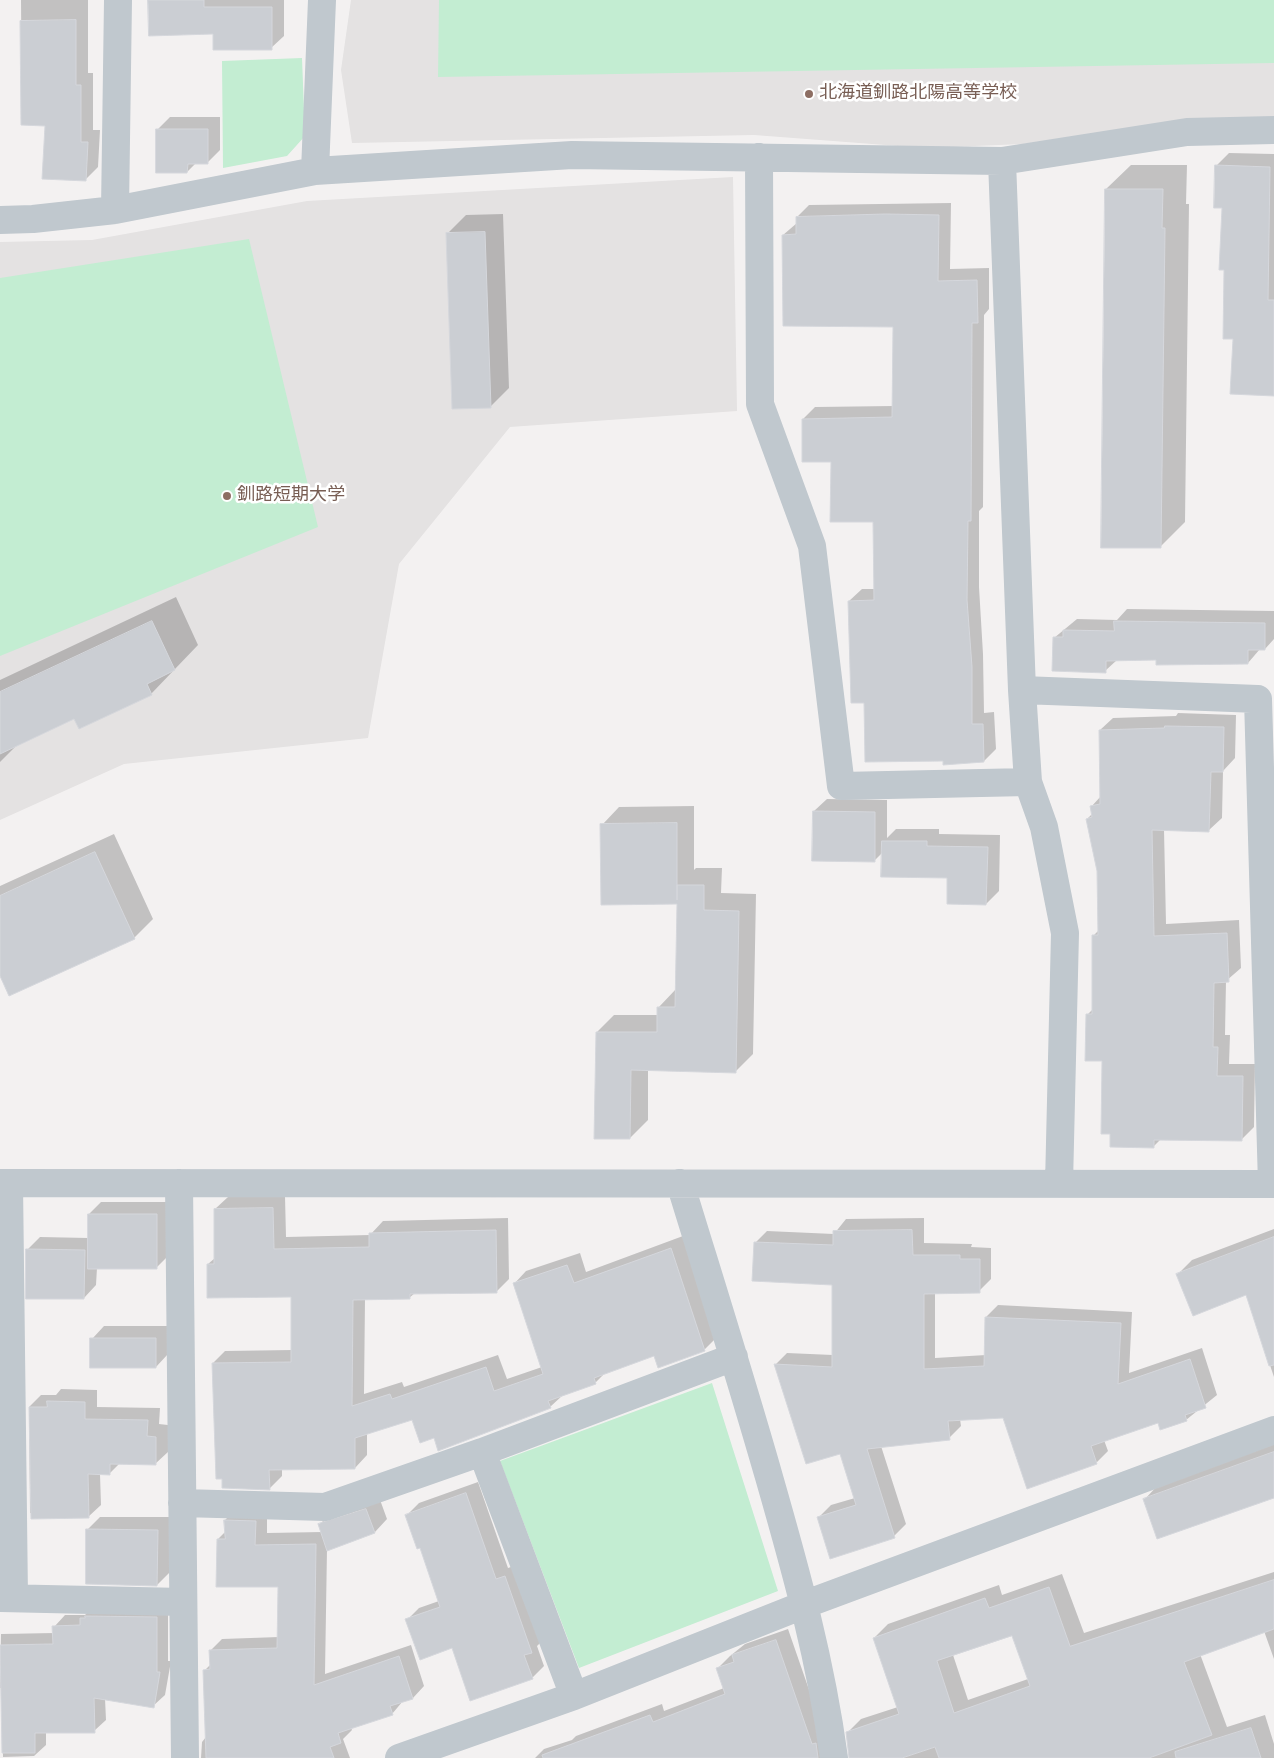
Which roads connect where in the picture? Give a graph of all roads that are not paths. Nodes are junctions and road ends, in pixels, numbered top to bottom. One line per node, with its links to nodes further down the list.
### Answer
1 (118, 0): 7 (street)
2 (322, 0): 6 (street)
3 (1274, 130): 5 (street)
4 (759, 157): 5 (street); 6 (street); 10 (street)
5 (1002, 161): 9 (street)
6 (315, 171): 7 (street)
7 (115, 210): 8 (street)
8 (0, 220)
9 (1022, 690): 10 (street); 15 (street)
10 (1028, 782): 14 (street)
11 (4, 1183): 12 (street); 20 (street)
12 (179, 1183): 13 (street); 19 (street)
13 (680, 1184): 14 (street); 16 (street)
14 (1059, 1184): 15 (street)
15 (1273, 1184)
16 (734, 1357): 18 (street); 22 (street)
17 (1274, 1430): 22 (street)
18 (482, 1452): 19 (street); 23 (street)
19 (182, 1503): 21 (street)
20 (7, 1598): 21 (street)
21 (183, 1602): 24 (street)
22 (806, 1604): 23 (street); 26 (street)
23 (574, 1696): 25 (street)
24 (185, 1758)
25 (399, 1758)
26 (834, 1758)

